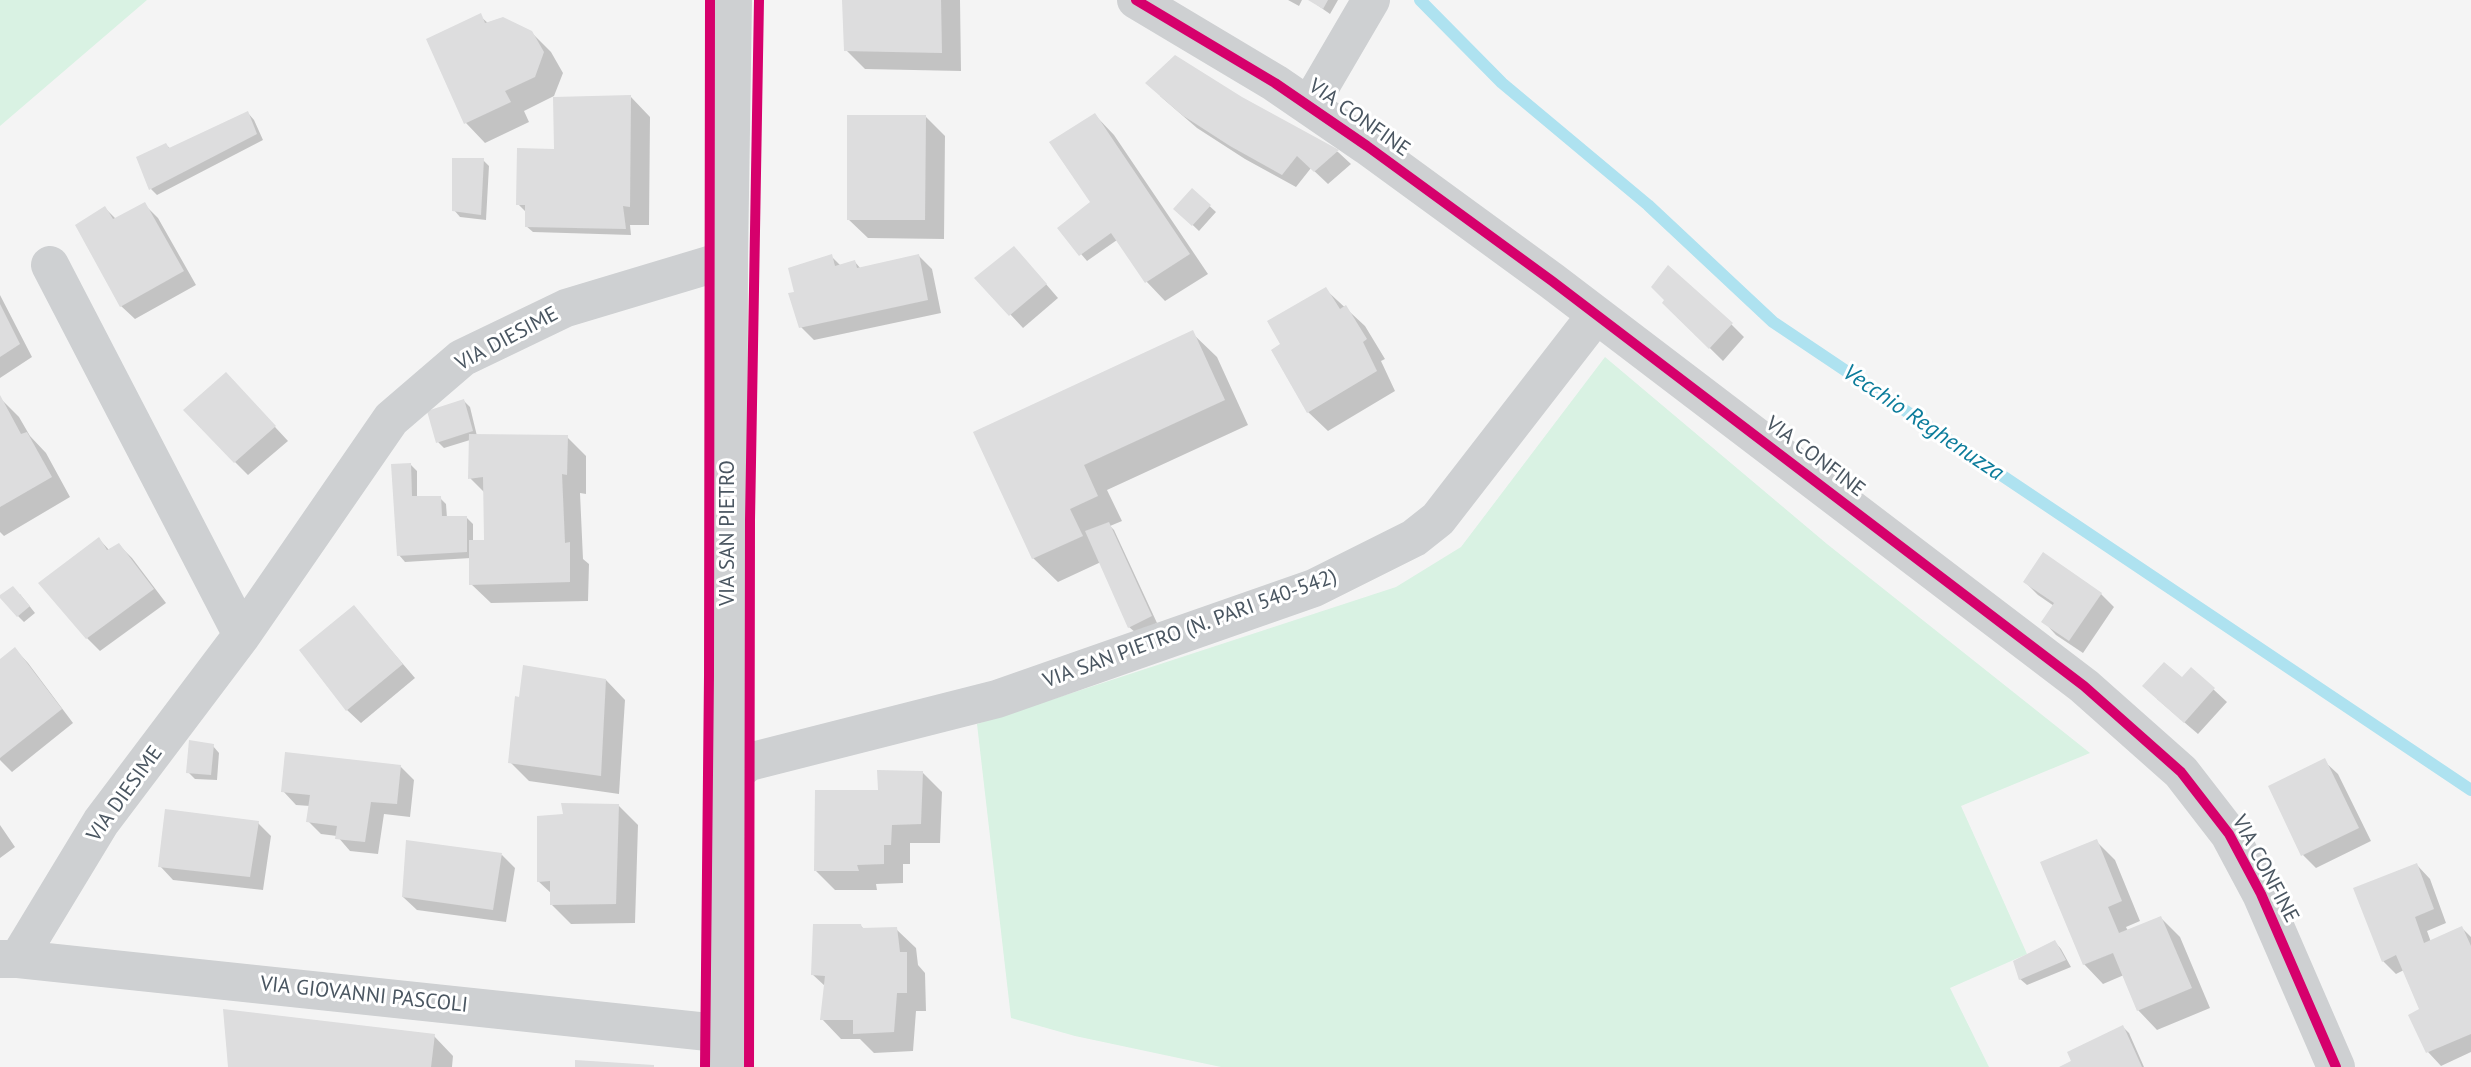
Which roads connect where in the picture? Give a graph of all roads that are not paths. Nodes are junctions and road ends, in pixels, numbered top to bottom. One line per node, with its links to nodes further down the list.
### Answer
1 (733, 0): 5 (street, VIA SAN PIETRO)
2 (1136, 0): 4 (street, VIA CONFINE)
3 (1371, 0): 4 (street)
4 (1309, 106): 7 (street, VIA CONFINE)
5 (729, 259): 8 (street, VIA DIESIME); 9 (street, VIA SAN PIETRO)
6 (50, 265): 8 (street)
7 (1596, 315): 9 (street, VIA SAN PIETRO (N. PARI 540-542)); 12 (street, VIA CONFINE)
8 (242, 635): 10 (street, VIA DIESIME)
9 (727, 779): 11 (street, VIA SAN PIETRO)
10 (9, 959): 11 (street, VIA GIOVANNI PASCOLI)
11 (727, 1050)
12 (2336, 1067)

